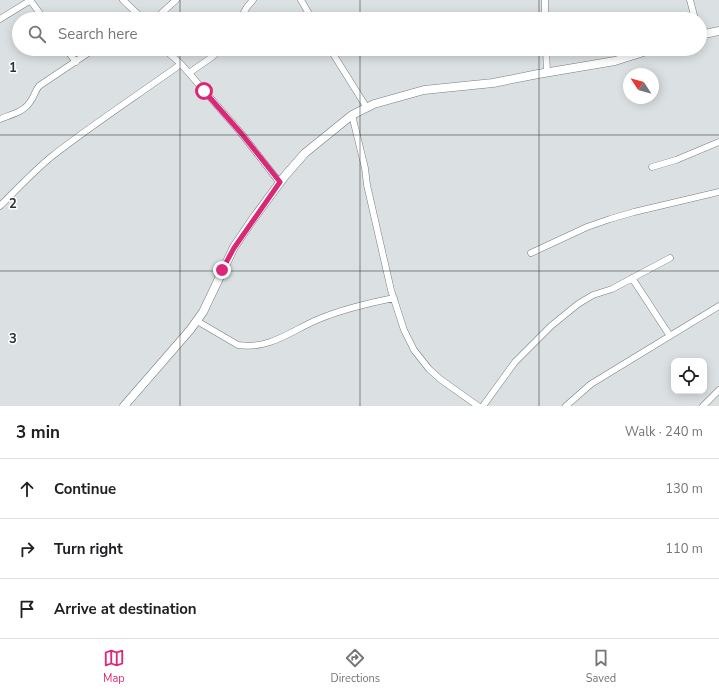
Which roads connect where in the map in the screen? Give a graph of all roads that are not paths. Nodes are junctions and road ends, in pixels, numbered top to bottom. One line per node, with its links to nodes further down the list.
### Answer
1 (30, 0): 8 (street); 15 (street)
2 (123, 0): 9 (street)
3 (176, 0): 10 (street)
4 (253, 0): 11 (street)
5 (301, 0): 12 (street)
6 (545, 0): 13 (street)
7 (690, 0): 14 (street)
8 (39, 12)
9 (133, 12)
10 (163, 12)
11 (244, 12)
12 (308, 12)
13 (545, 12)
14 (693, 12)
15 (0, 19)
16 (719, 31): 17 (street)
17 (707, 34)
18 (71, 56): 25 (street)
19 (84, 56): 25 (street)
20 (172, 56): 26 (street)
21 (213, 56): 28 (street)
22 (334, 56): 29 (street)
23 (546, 56): 27 (street)
24 (631, 56): 27 (street)
25 (76, 62): 31 (street)
26 (181, 64): 28 (street); 36 (street)
27 (547, 72): 29 (street)
28 (189, 73): 34 (street)
29 (367, 108): 30 (street)
30 (352, 115): 34 (street); 40 (street)
31 (0, 119)
32 (719, 142): 33 (street)
33 (652, 167)
34 (280, 182): 42 (street)
35 (719, 192): 37 (street)
36 (0, 206)
37 (531, 253)
38 (670, 258): 39 (street)
39 (632, 278): 43 (street); 47 (street)
40 (394, 298): 42 (street); 46 (street)
41 (719, 306): 43 (street)
42 (197, 321): 45 (street)
43 (670, 336): 48 (street)
44 (719, 390): 49 (street)
45 (124, 406)
46 (478, 406)
47 (483, 406)
48 (566, 406)
49 (703, 406)

